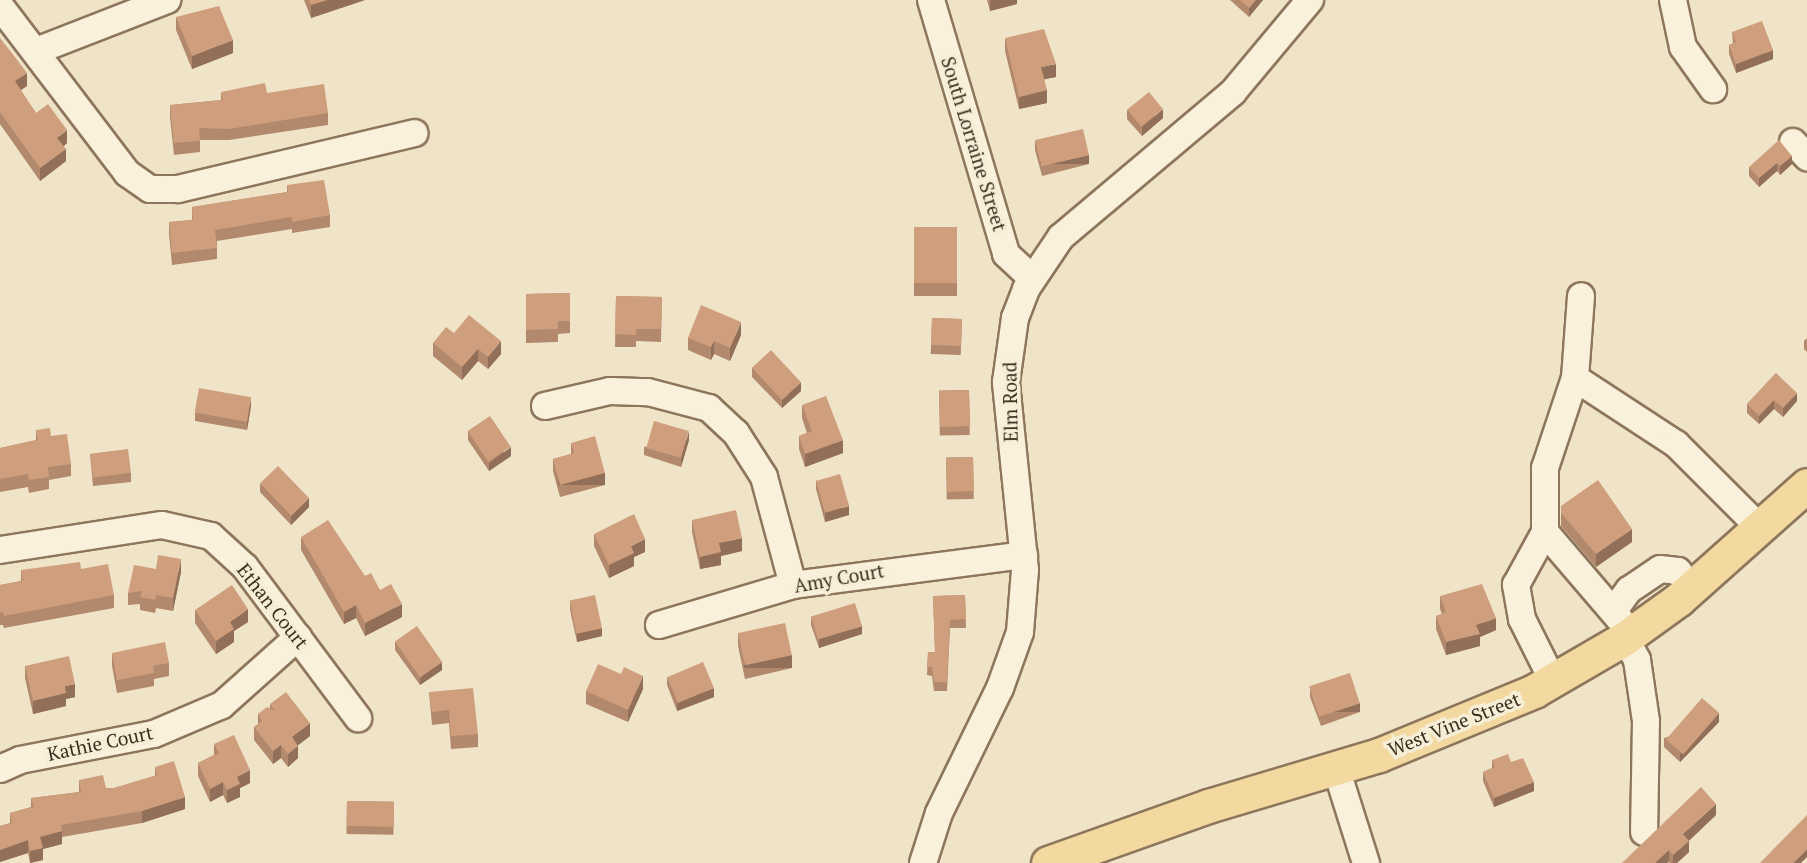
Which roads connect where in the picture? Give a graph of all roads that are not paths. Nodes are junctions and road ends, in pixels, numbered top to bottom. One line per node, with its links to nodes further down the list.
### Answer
1 (167, 0): 6 (street)
2 (931, 0): 9 (street, South Lorraine Street)
3 (1310, 0): 9 (street, Elm Road)
4 (1673, 0): 7 (street)
5 (0, 6): 6 (street)
6 (36, 51): 8 (street)
7 (1713, 89)
8 (414, 133)
9 (1032, 278): 17 (street, Elm Road)
10 (1581, 296): 11 (street)
11 (1575, 378): 14 (street); 15 (street)
12 (545, 406): 18 (street)
13 (1807, 485): 14 (main road, West Vine Street)
14 (1761, 529): 20 (main road, West Vine Street)
15 (1545, 532): 20 (street); 22 (street)
16 (0, 550): 21 (street, Ethan Court)
17 (1024, 555): 18 (street, Amy Court); 27 (street, Elm Road)
18 (793, 585): 19 (street, Amy Court)
19 (659, 625)
20 (1624, 627): 22 (main road, West Vine Street); 26 (street)
21 (298, 637): 23 (street, Ethan Court); 25 (street, Kathie Court)
22 (1553, 681): 24 (main road, West Vine Street)
23 (358, 718)
24 (1336, 768): 28 (main road, West Vine Street); 29 (street)
25 (0, 769)
26 (1644, 832)
27 (923, 863)
28 (1048, 863)
29 (1366, 863)

